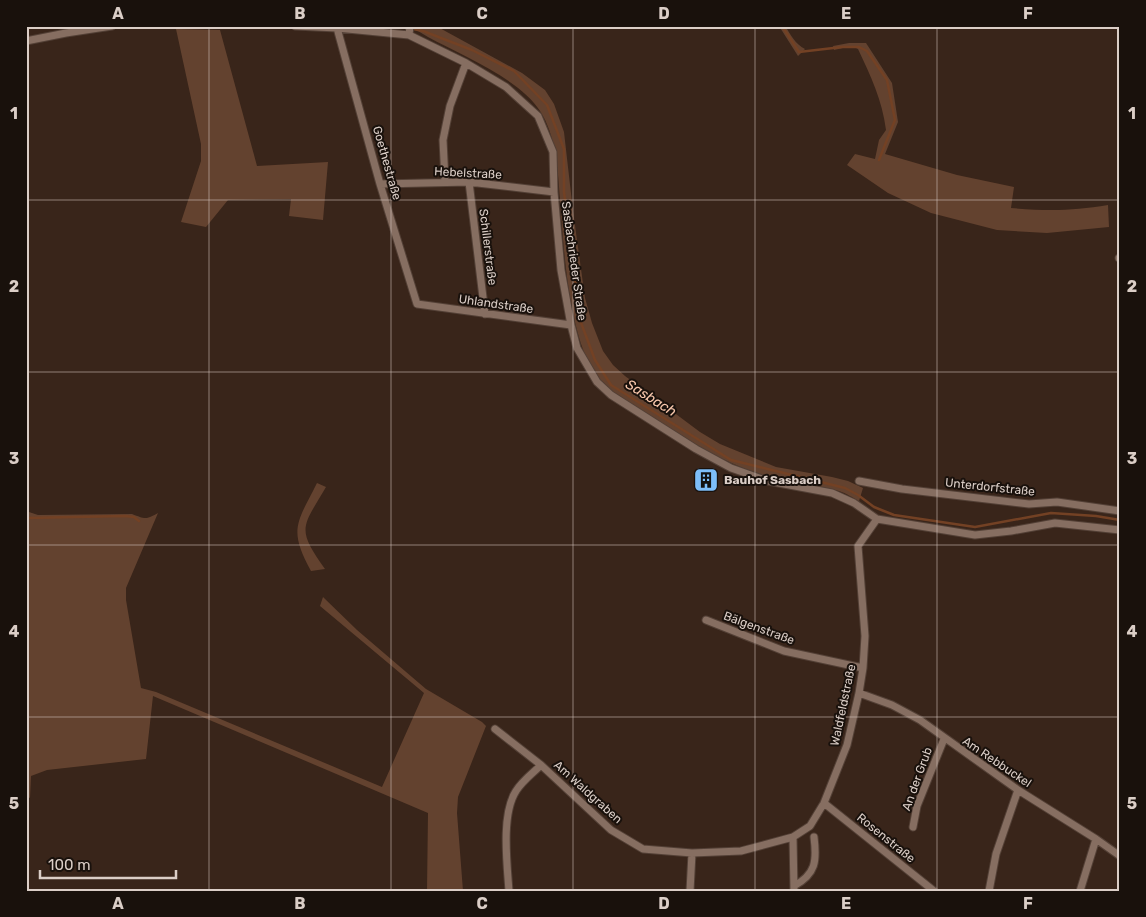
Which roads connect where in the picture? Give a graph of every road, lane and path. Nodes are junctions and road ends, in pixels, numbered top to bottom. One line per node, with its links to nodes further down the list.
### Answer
1 (112, 26): 4 (street)
2 (295, 26): 3 (street, Sasbachrieder Straße)
3 (337, 28): 5 (street, Sasbachrieder Straße); 10 (street, Goethestraße)
4 (66, 30): 6 (street)
5 (409, 31): 7 (street, Sasbachrieder Straße)
6 (26, 41)
7 (466, 63): 8 (street); 11 (street, Sasbachrieder Straße)
8 (445, 181): 9 (street, Hebelstraße); 10 (street, Hebelstraße)
9 (469, 182): 11 (street, Hebelstraße); 13 (street, Schillerstraße)
10 (380, 184): 12 (street, Goethestraße)
11 (554, 192): 14 (street, Sasbachrieder Straße)
12 (418, 304): 13 (street, Uhlandstraße)
13 (485, 314): 14 (street, Uhlandstraße)
14 (571, 325): 17 (street, Sasbachrieder Straße)
15 (859, 481): 16 (street, Unterdorfstraße)
16 (1120, 511)
17 (877, 519): 18 (street, Sasbachrieder Straße); 20 (street, Waldfeldstraße)
18 (1120, 530)
19 (706, 620): 20 (street, Bälgenstraße)
20 (863, 668): 21 (street, Waldfeldstraße)
21 (859, 693): 23 (street, Am Rebbuckel); 26 (street, Waldfeldstraße)
22 (495, 729): 24 (street, Am Waldgraben)
23 (944, 738): 25 (street, Am Rebbuckel); 27 (street, An der Grub)
24 (541, 765): 31 (street, Am Waldgraben); 34 (street)
25 (1018, 790): 30 (street, Am Rebbuckel); 37 (street)
26 (824, 804): 28 (street, Waldfeldstraße); 36 (street, Rosenstraße)
27 (913, 827)
28 (793, 837): 31 (street, Am Waldgraben); 33 (street)
29 (814, 837): 33 (street)
30 (1096, 839): 32 (street, Am Rebbuckel); 38 (street)
31 (692, 853): 35 (street)
32 (1120, 856)
33 (794, 888)
34 (509, 891)
35 (690, 891)
36 (934, 891)
37 (990, 891)
38 (1080, 891)

